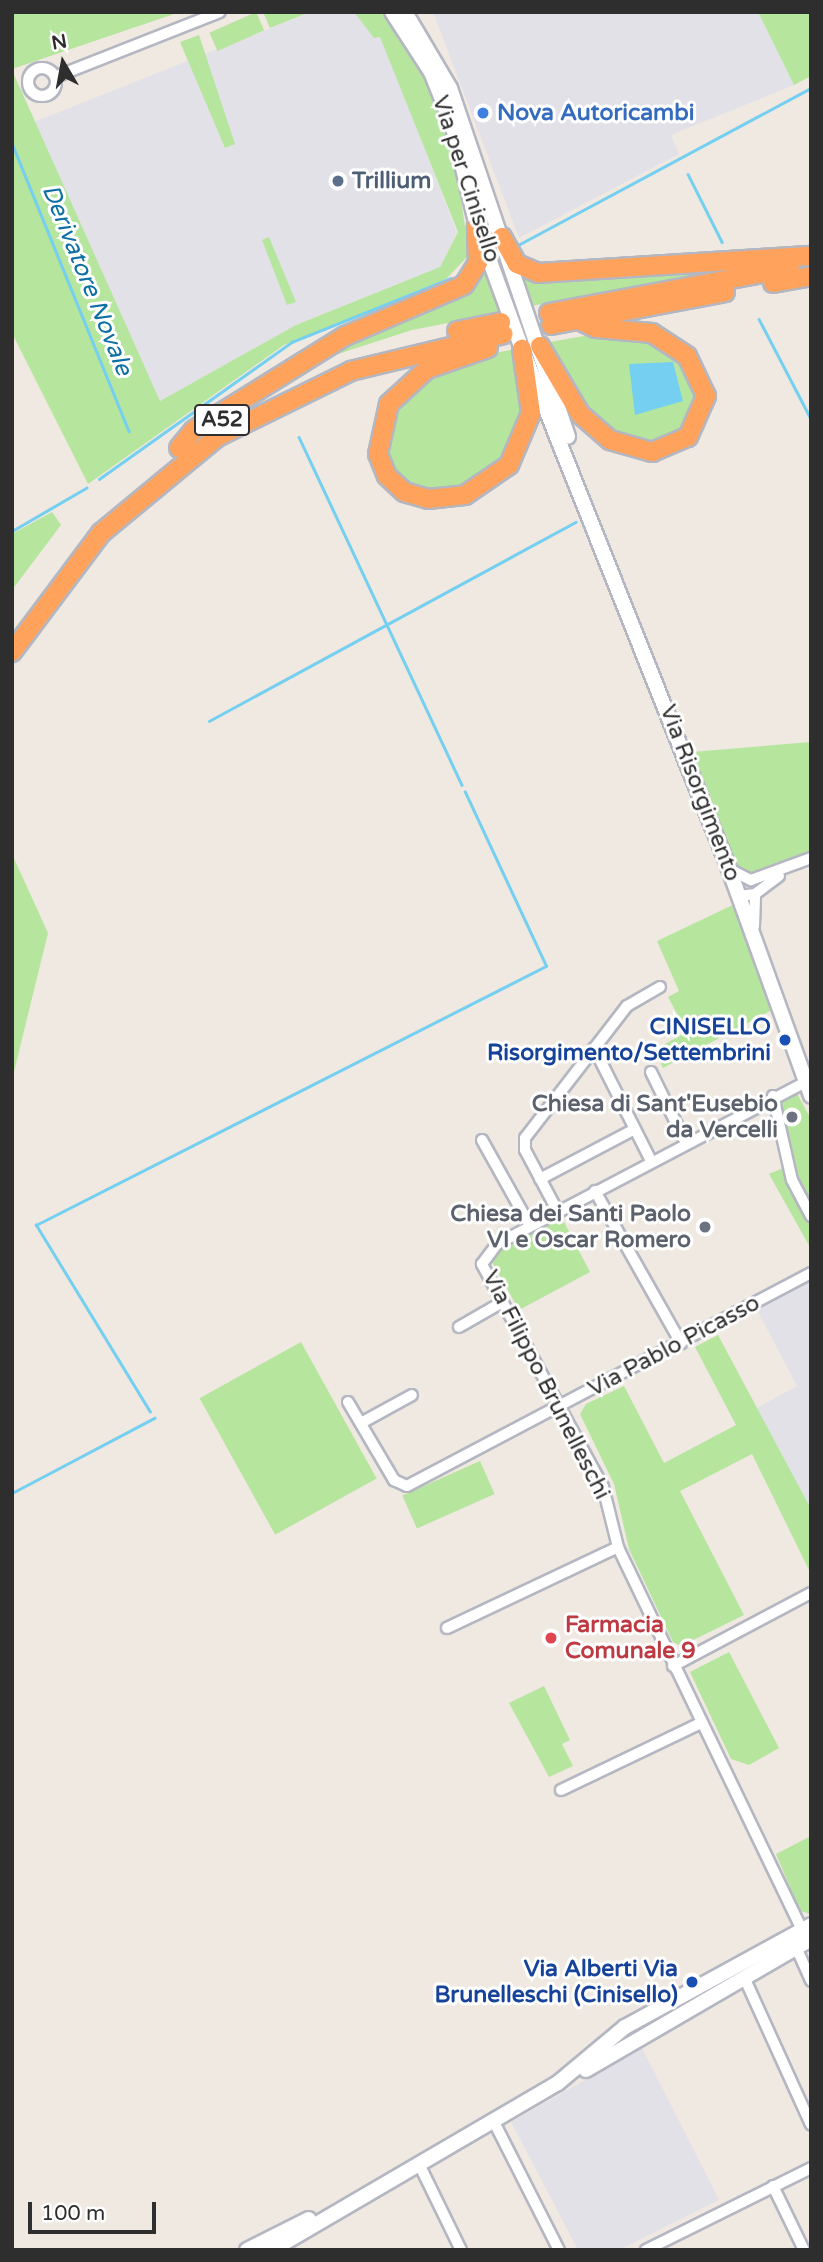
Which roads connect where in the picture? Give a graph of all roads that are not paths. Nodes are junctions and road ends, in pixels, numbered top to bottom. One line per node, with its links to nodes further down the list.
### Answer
1 (220, 12): 4 (street)
2 (392, 12): 5 (street, Via per Cinisello)
3 (405, 12): 6 (street, Via per Cinisello)
4 (55, 77)
5 (478, 226): 10 (street, Via per Cinisello); 15 (highway, A52)
6 (502, 237): 7 (highway); 9 (street, Via per Cinisello)
7 (811, 256)
8 (811, 264): 12 (highway)
9 (511, 266): 14 (street, Via Risorgimento)
10 (497, 274): 13 (street, Via Risorgimento)
11 (811, 276): 12 (highway)
12 (579, 320): 14 (highway)
13 (508, 337): 13 (highway); 15 (highway, A52); 16 (street, Via Risorgimento); 18 (highway, A52)
14 (540, 346): 16 (street, Via Risorgimento)
15 (180, 448): 17 (highway, A52)
16 (583, 492): 20 (street, Via Risorgimento)
17 (12, 629)
18 (12, 652)
19 (811, 858): 21 (street)
20 (729, 869): 22 (street); 23 (street, Via Risorgimento)
21 (785, 871): 22 (street); 24 (street)
22 (751, 880): 23 (street)
23 (739, 894): 24 (street); 25 (street, Via Risorgimento)
24 (755, 894): 25 (street)
25 (755, 937): 29 (street, Via Risorgimento)
26 (660, 987): 27 (street)
27 (594, 1048): 32 (street); 36 (street)
28 (651, 1072): 34 (street)
29 (808, 1080): 30 (street); 31 (street, Via Risorgimento)
30 (773, 1096): 34 (street); 39 (street)
31 (811, 1096)
32 (635, 1129): 35 (street); 36 (street)
33 (482, 1140): 40 (street)
34 (687, 1143): 35 (street)
35 (651, 1161): 37 (street)
36 (540, 1179): 38 (street)
37 (595, 1191): 38 (street); 44 (street)
38 (558, 1212): 40 (street)
39 (811, 1216)
40 (530, 1226): 42 (street, Via Filippo Brunelleschi)
41 (811, 1273): 44 (street, Via Pablo Picasso)
42 (499, 1304): 43 (street); 47 (street, Via Filippo Brunelleschi)
43 (459, 1326)
44 (681, 1343): 47 (street, Via Pablo Picasso)
45 (412, 1395): 48 (street)
46 (348, 1402): 48 (street, Via Pablo Picasso)
47 (561, 1407): 48 (street, Via Pablo Picasso); 49 (street, Via Filippo Brunelleschi)
48 (361, 1423)
49 (618, 1547): 51 (street); 52 (street, Via Filippo Brunelleschi)
50 (811, 1593): 52 (street)
51 (447, 1628)
52 (673, 1666): 53 (street, Via Filippo Brunelleschi)
53 (701, 1723): 54 (street); 55 (street, Via Filippo Brunelleschi)
54 (561, 1790)
55 (805, 1936): 56 (street); 57 (street, Via Filippo Brunelleschi); 58 (street)
56 (744, 1977): 59 (street); 62 (street)
57 (811, 1981)
58 (656, 2011): 59 (street); 60 (street)
59 (668, 2020): 60 (street)
60 (562, 2081): 61 (street)
61 (493, 2120): 63 (street); 70 (street)
62 (811, 2125)
63 (419, 2164): 66 (street); 69 (street)
64 (811, 2168): 65 (street)
65 (773, 2186): 71 (street); 72 (street)
66 (358, 2198): 67 (street); 68 (street)
67 (248, 2249)
68 (272, 2250)
69 (461, 2250)
70 (559, 2250)
71 (646, 2250)
72 (804, 2250)

